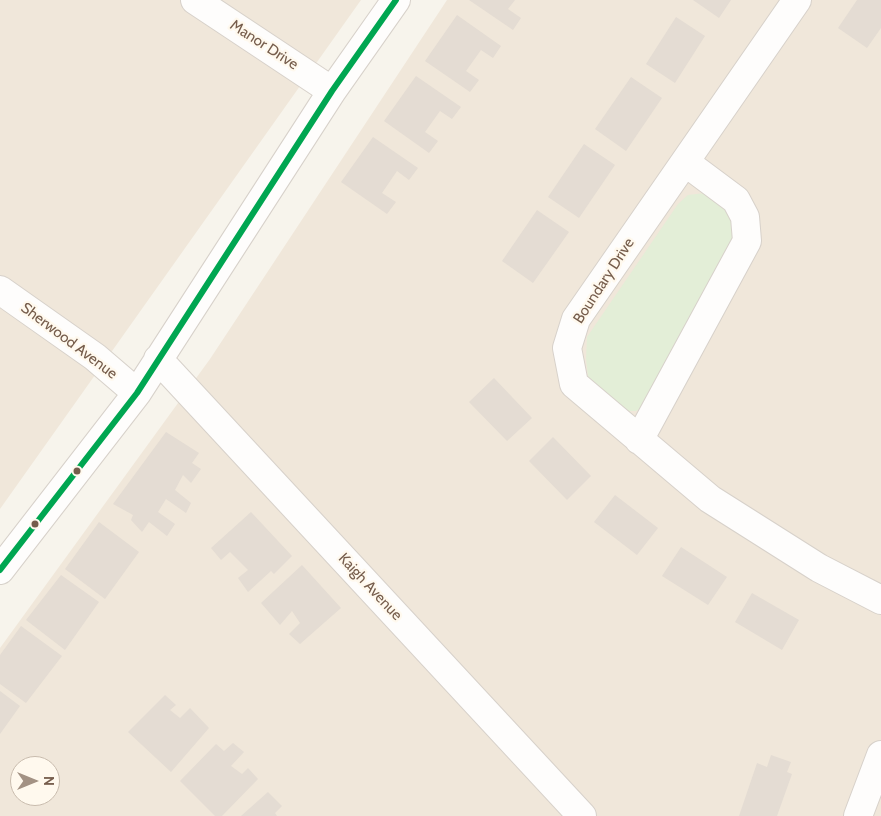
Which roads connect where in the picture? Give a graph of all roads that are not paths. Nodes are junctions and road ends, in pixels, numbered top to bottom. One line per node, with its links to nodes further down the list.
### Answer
1 (195, 0): 4 (street, Manor Drive)
2 (396, 0): 4 (street)
3 (797, 0): 5 (street, Boundary Drive)
4 (332, 91): 7 (street)
5 (685, 162): 9 (street); 9 (street, Boundary Drive)
6 (0, 290): 8 (street, Sherwood Avenue)
7 (158, 359): 8 (street); 13 (street, Kaigh Avenue)
8 (137, 393): 10 (street)
9 (639, 440): 11 (street, Boundary Drive)
10 (0, 570)
11 (881, 600)
12 (881, 755): 14 (street)
13 (582, 816)
14 (858, 816)

